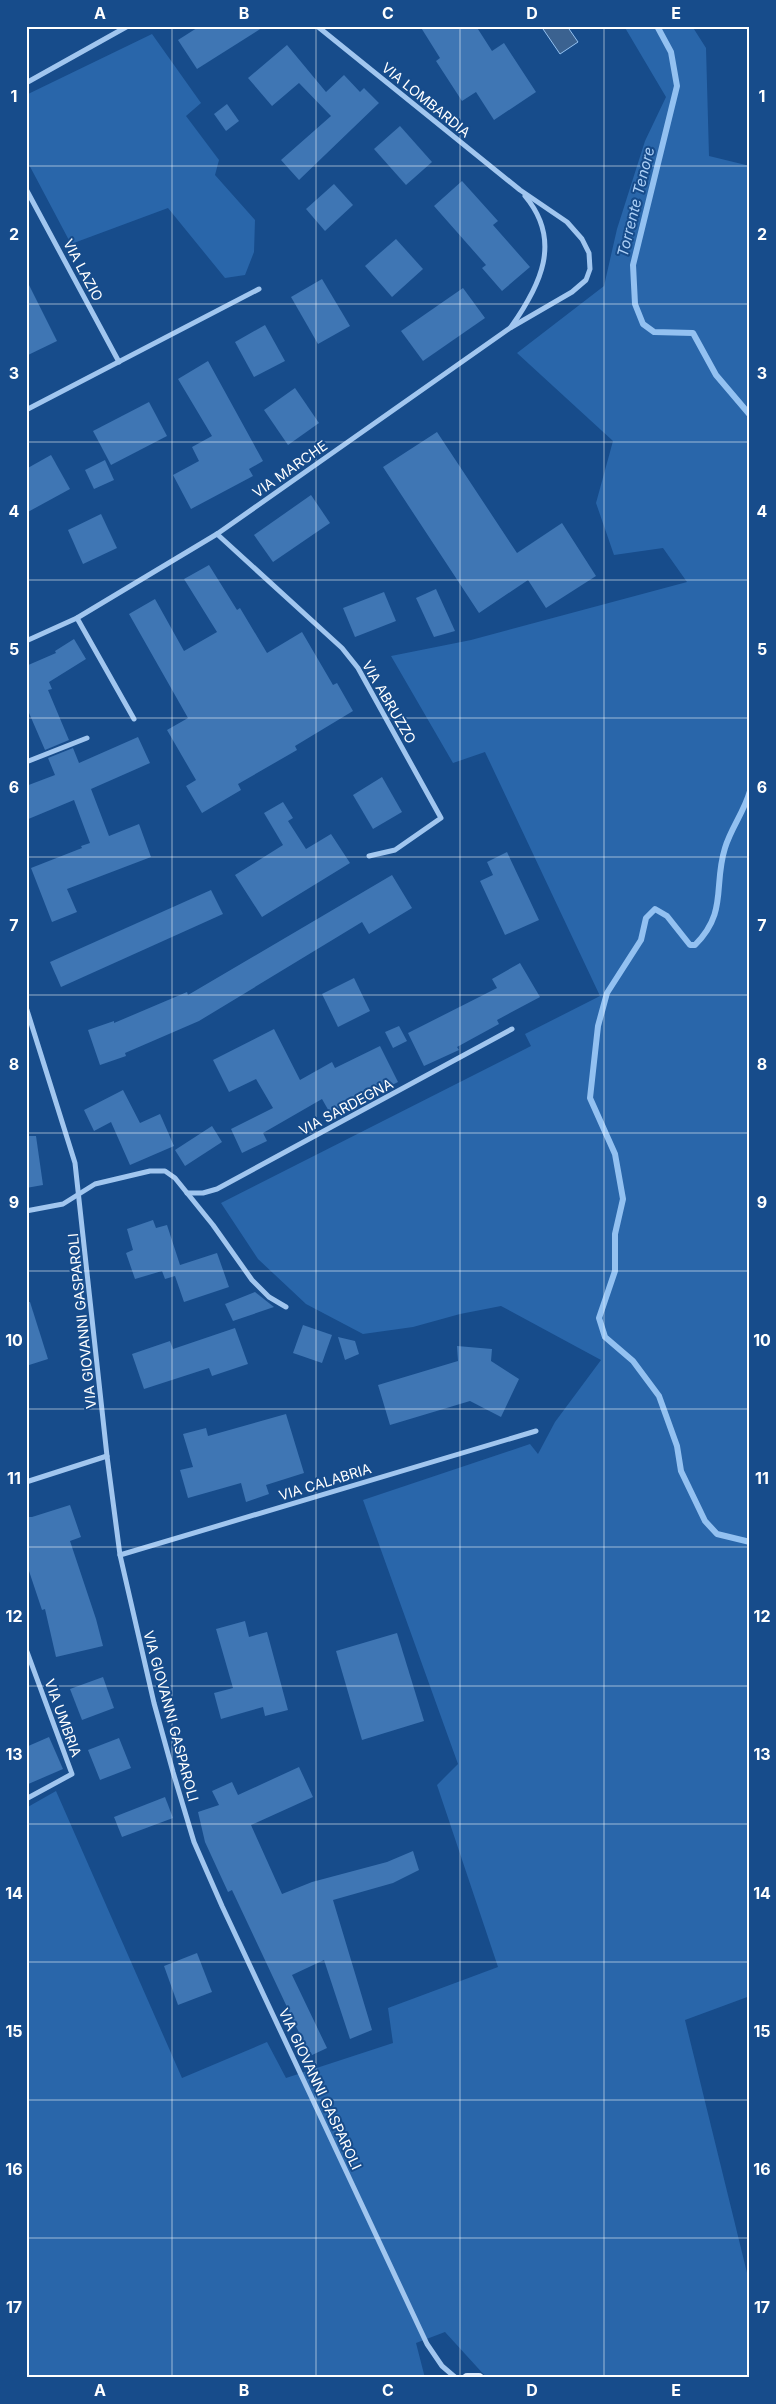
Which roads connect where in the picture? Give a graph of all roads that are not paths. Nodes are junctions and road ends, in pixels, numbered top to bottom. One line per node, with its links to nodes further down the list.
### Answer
1 (128, 26): 3 (street)
2 (317, 26): 5 (street, VIA LOMBARDIA)
3 (26, 83)
4 (26, 189): 8 (street, VIA LAZIO)
5 (520, 190): 7 (street, VIA MARCHE); 7 (street, VIA MARCHE)
6 (259, 289): 8 (street)
7 (510, 328): 10 (street, VIA MARCHE)
8 (119, 362): 9 (street)
9 (26, 410)
10 (217, 534): 11 (street, VIA MARCHE); 16 (street, VIA ABRUZZO)
11 (77, 618): 12 (street, VIA MARCHE); 13 (street)
12 (26, 641)
13 (134, 719)
14 (87, 738): 15 (street)
15 (26, 762)
16 (369, 856)
17 (26, 1007): 20 (street, VIA GIOVANNI GASPAROLI)
18 (512, 1030): 19 (street, VIA SARDEGNA)
19 (187, 1193): 20 (street); 22 (street)
20 (80, 1194): 21 (street); 24 (street, VIA GIOVANNI GASPAROLI)
21 (26, 1211)
22 (286, 1307)
23 (536, 1431): 26 (street, VIA CALABRIA)
24 (107, 1456): 25 (street); 26 (street, VIA GIOVANNI GASPAROLI)
25 (26, 1482)
26 (120, 1554): 29 (street, VIA GIOVANNI GASPAROLI)
27 (26, 1649): 28 (street, VIA UMBRIA)
28 (26, 1799)
29 (456, 2378)
30 (467, 2378): 31 (street)
31 (479, 2378)

